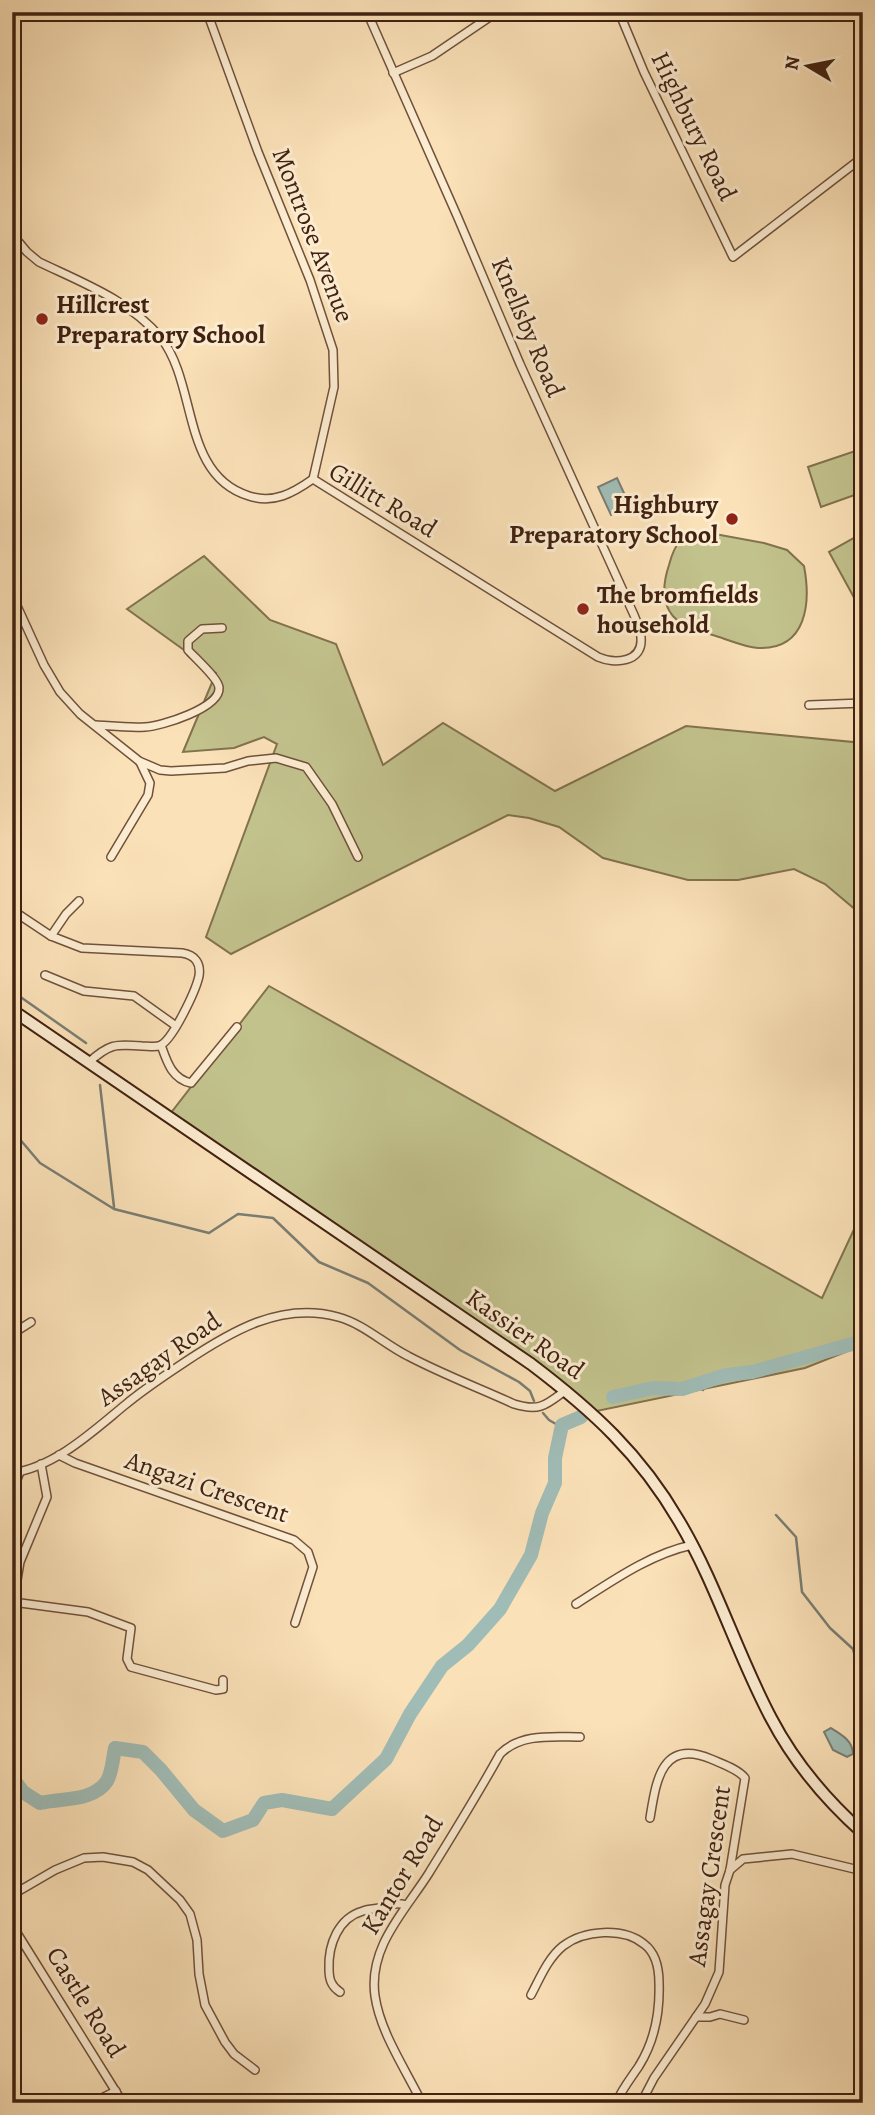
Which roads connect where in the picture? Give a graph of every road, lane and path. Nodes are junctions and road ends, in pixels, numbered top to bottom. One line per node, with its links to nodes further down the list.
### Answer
1 (207, 12): 8 (street, Montrose Avenue)
2 (367, 12): 5 (street, Knellsby Road)
3 (497, 12): 5 (street)
4 (619, 12): 6 (street, Highbury Road)
5 (393, 73): 11 (street, Knellsby Road)
6 (863, 156)
7 (12, 234): 8 (street, Gillitt Road)
8 (313, 479): 11 (street, Gillitt Road)
9 (12, 595): 14 (street)
10 (222, 628): 14 (street)
11 (633, 656)
12 (863, 703): 13 (street)
13 (809, 705)
14 (95, 725): 15 (street)
15 (139, 761): 16 (street); 17 (street)
16 (111, 857)
17 (358, 857)
18 (79, 901): 20 (street)
19 (12, 910): 20 (street)
20 (51, 936): 23 (street)
21 (45, 975): 23 (street)
22 (12, 1010): 26 (main road, Kassier Road)
23 (176, 1026): 25 (street)
24 (237, 1027): 25 (street)
25 (161, 1045): 26 (street)
26 (87, 1063): 29 (main road, Kassier Road)
27 (31, 1322): 28 (street)
28 (12, 1334)
29 (566, 1390): 30 (street, Assagay Road); 34 (main road, Kassier Road)
30 (60, 1455): 31 (street, Assagay Road); 37 (street, Angazi Crescent)
31 (41, 1464): 32 (street, Assagay Road); 36 (street)
32 (16, 1473): 33 (street)
33 (12, 1492)
34 (692, 1545): 35 (street); 41 (main road, Kassier Road)
35 (576, 1604)
36 (13, 1606): 38 (street)
37 (295, 1622)
38 (223, 1680)
39 (580, 1737): 45 (street, Kantor Road)
40 (650, 1818): 42 (street, Assagay Crescent)
41 (863, 1833)
42 (730, 1870): 43 (street); 49 (street, Assagay Crescent)
43 (863, 1871)
44 (12, 1895): 51 (street)
45 (406, 1905): 47 (street); 55 (street, Kantor Road)
46 (12, 1925): 52 (street, Castle Road)
47 (340, 1992)
48 (531, 1995): 56 (street)
49 (696, 2017): 50 (street); 57 (street, Assagay Crescent)
50 (744, 2020)
51 (255, 2070)
52 (116, 2091): 53 (street); 54 (street, Castle Road)
53 (92, 2103)
54 (123, 2103)
55 (422, 2103)
56 (616, 2103)
57 (642, 2103)

